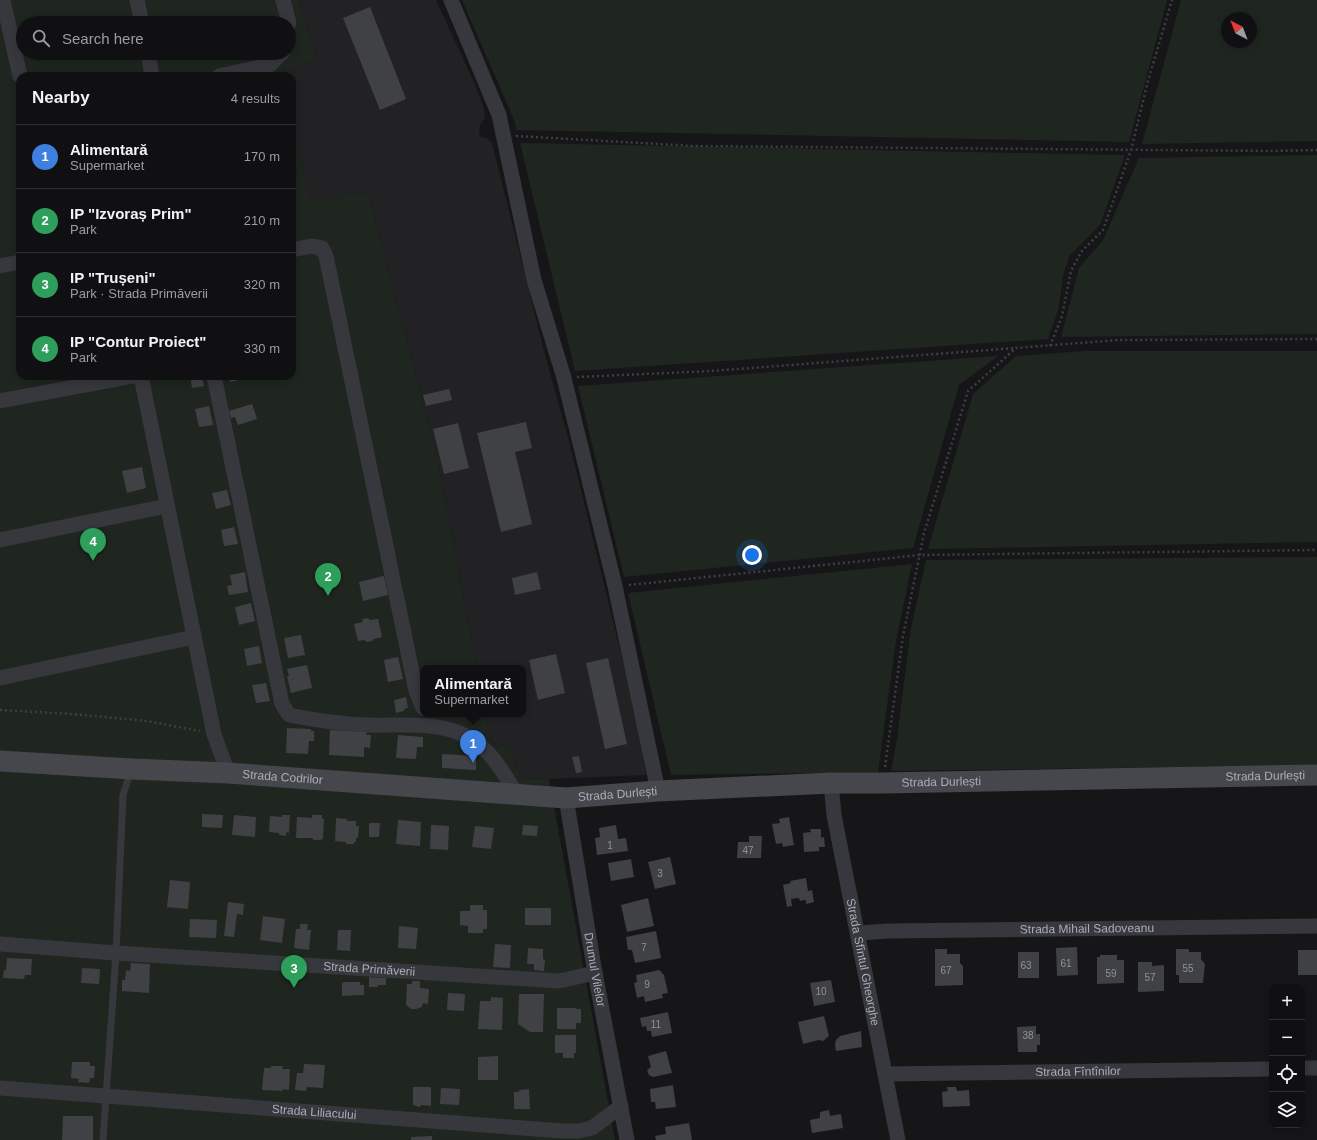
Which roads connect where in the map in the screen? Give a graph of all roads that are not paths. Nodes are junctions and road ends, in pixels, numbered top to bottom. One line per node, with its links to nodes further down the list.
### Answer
1 (3, 0): 7 (street)
2 (137, 0): 5 (street)
3 (283, 0): 6 (street)
4 (451, 0): 32 (street)
5 (140, 16)
6 (287, 16)
7 (16, 58)
8 (16, 60): 11 (street)
9 (149, 60): 12 (street)
10 (275, 60): 13 (street)
11 (19, 72)
12 (151, 72)
13 (238, 72)
14 (296, 249): 25 (street)
15 (16, 263): 16 (street)
16 (0, 266)
17 (113, 380): 20 (street)
18 (142, 380): 21 (street)
19 (215, 380): 26 (street)
20 (0, 401)
21 (167, 506): 22 (street); 23 (street)
22 (0, 540)
23 (194, 637): 24 (street); 29 (street)
24 (0, 678)
25 (420, 701)
26 (428, 720): 33 (street)
27 (0, 761): 28 (street, Strada Codrilor)
28 (132, 769): 29 (street, Strada Codrilor); 38 (lane)
29 (228, 773): 33 (street, Strada Codrilor)
30 (1317, 775): 31 (street, Strada Durlești)
31 (831, 783): 32 (street, Strada Durlești); 36 (street, Strada Sfîntul Gheorghe)
32 (658, 791): 34 (street, Strada Durlești)
33 (517, 795): 34 (street, Strada Codrilor)
34 (566, 798): 39 (street, Drumul Vilelor)
35 (1317, 926): 36 (street, Strada Mihail Sadoveanu)
36 (858, 934): 43 (street, Strada Sfîntul Gheorghe)
37 (0, 944): 38 (street, Strada Primăverii)
38 (116, 953): 39 (street, Strada Primăverii); 45 (lane)
39 (595, 973): 46 (street, Drumul Vilelor)
40 (1305, 1068): 41 (street)
41 (1317, 1068)
42 (1269, 1069): 43 (street, Strada Fîntînilor)
43 (885, 1074): 49 (street, Strada Sfîntul Gheorghe)
44 (0, 1088): 45 (street, Strada Liliacului)
45 (105, 1095): 46 (street, Strada Liliacului); 47 (lane)
46 (621, 1106): 48 (street, Drumul Vilelor)
47 (103, 1140)
48 (627, 1140)
49 (898, 1140)

